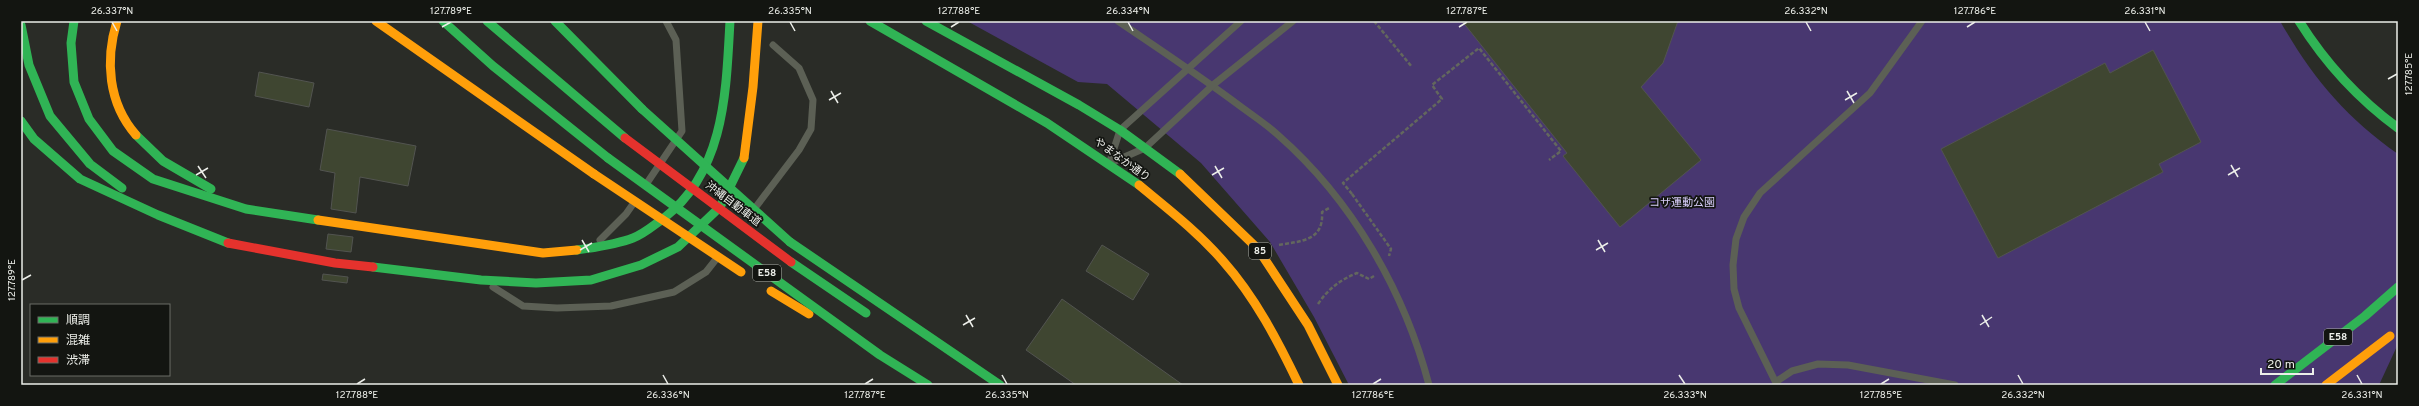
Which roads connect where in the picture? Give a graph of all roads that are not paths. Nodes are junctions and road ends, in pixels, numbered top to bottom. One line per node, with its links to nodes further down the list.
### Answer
1 (74, 21): 28 (main road)
2 (117, 21): 28 (main road)
3 (376, 21): 31 (main road, bridge)
4 (443, 21): 37 (main road, E58, bridge)
5 (487, 21): 35 (main road, 沖縄自動車道 / E58, bridge)
6 (555, 21): 40 (main road, bridge)
7 (666, 21): 30 (lane)
8 (730, 21): 30 (main road)
9 (758, 21): 20 (main road)
10 (870, 21): 27 (main road, やまなか通り)
11 (926, 21): 25 (main road, やまなか通り / 85)
12 (1118, 21): 21 (lane)
13 (1241, 21): 21 (lane)
14 (1293, 21): 22 (lane)
15 (1922, 21): 38 (lane)
16 (2299, 21): 24 (main road)
17 (21, 25): 29 (main road)
18 (766, 31): 20 (main road)
19 (773, 45): 32 (lane)
20 (756, 49): 32 (main road)
21 (1187, 69): 22 (lane); 25 (lane)
22 (1213, 85): 26 (lane); 43 (lane)
23 (21, 121): 29 (main road)
24 (2398, 128)
25 (1120, 130): 26 (main road, やまなか通り / 85); 27 (lane)
26 (1145, 148): 27 (lane); 42 (main road, やまなか通り / 85)
27 (1109, 164): 41 (main road, やまなか通り)
28 (246, 209): 30 (main road)
29 (158, 215): 32 (main road)
30 (591, 249)
31 (751, 278)
32 (480, 280)
33 (764, 287): 37 (main road, bridge)
34 (2398, 287): 45 (main road, E58)
35 (876, 319)
36 (2390, 336): 46 (main road, E58)
37 (880, 355): 39 (main road, E58, bridge)
38 (1777, 383): 44 (lane)
39 (928, 385)
40 (1000, 385)
41 (1299, 385)
42 (1338, 385)
43 (1429, 385)
44 (1955, 385)
45 (2275, 385)
46 (2326, 385)

